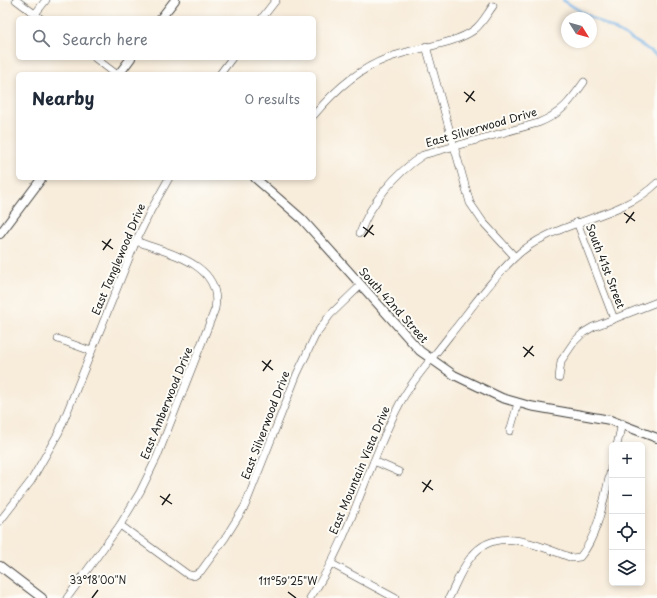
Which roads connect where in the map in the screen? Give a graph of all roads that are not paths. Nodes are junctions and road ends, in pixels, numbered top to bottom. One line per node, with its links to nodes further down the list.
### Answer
1 (16, 0): 6 (street)
2 (46, 0): 6 (street)
3 (175, 0): 7 (street)
4 (276, 0): 8 (street)
5 (493, 6): 9 (street)
6 (38, 16)
7 (163, 16)
8 (264, 16)
9 (426, 46): 17 (street); 18 (street)
10 (98, 60): 13 (street)
11 (130, 60): 14 (street)
12 (230, 60): 15 (street)
13 (113, 72)
14 (121, 72)
15 (222, 72)
16 (584, 82): 18 (street, East Silverwood Drive)
17 (316, 113)
18 (453, 145): 25 (street, East Silverwood Drive); 27 (street)
19 (40, 180): 24 (street)
20 (168, 180): 26 (street, East Tanglewood Drive)
21 (260, 180): 28 (street, South 42nd Street)
22 (657, 183): 23 (street, East Mountain Vista Drive)
23 (577, 222): 27 (street, East Mountain Vista Drive); 30 (street, South 41st Street)
24 (1, 230)
25 (360, 234)
26 (136, 241): 32 (street, East Tanglewood Drive); 44 (street, East Amberwood Drive)
27 (515, 257): 33 (street, East Mountain Vista Drive)
28 (361, 285): 33 (street, South 42nd Street); 44 (street, East Silverwood Drive)
29 (657, 302): 30 (street)
30 (614, 319): 34 (street)
31 (58, 339): 32 (street)
32 (91, 351): 43 (street, East Tanglewood Drive)
33 (431, 359): 35 (street, South 42nd Street); 40 (street, East Mountain Vista Drive)
34 (559, 378)
35 (518, 403): 36 (street, South 42nd Street); 37 (street)
36 (622, 423): 38 (street, South 42nd Street); 39 (street)
37 (510, 431)
38 (657, 438)
39 (618, 442)
40 (374, 461): 41 (street); 45 (street, East Mountain Vista Drive)
41 (399, 472)
42 (609, 477): 51 (street)
43 (0, 521)
44 (120, 525): 48 (street, East Amberwood Drive)
45 (332, 564): 49 (street, East Mountain Vista Drive); 50 (street)
46 (0, 566): 47 (street)
47 (42, 598)
48 (67, 598)
49 (310, 598)
50 (395, 598)
51 (449, 598)

